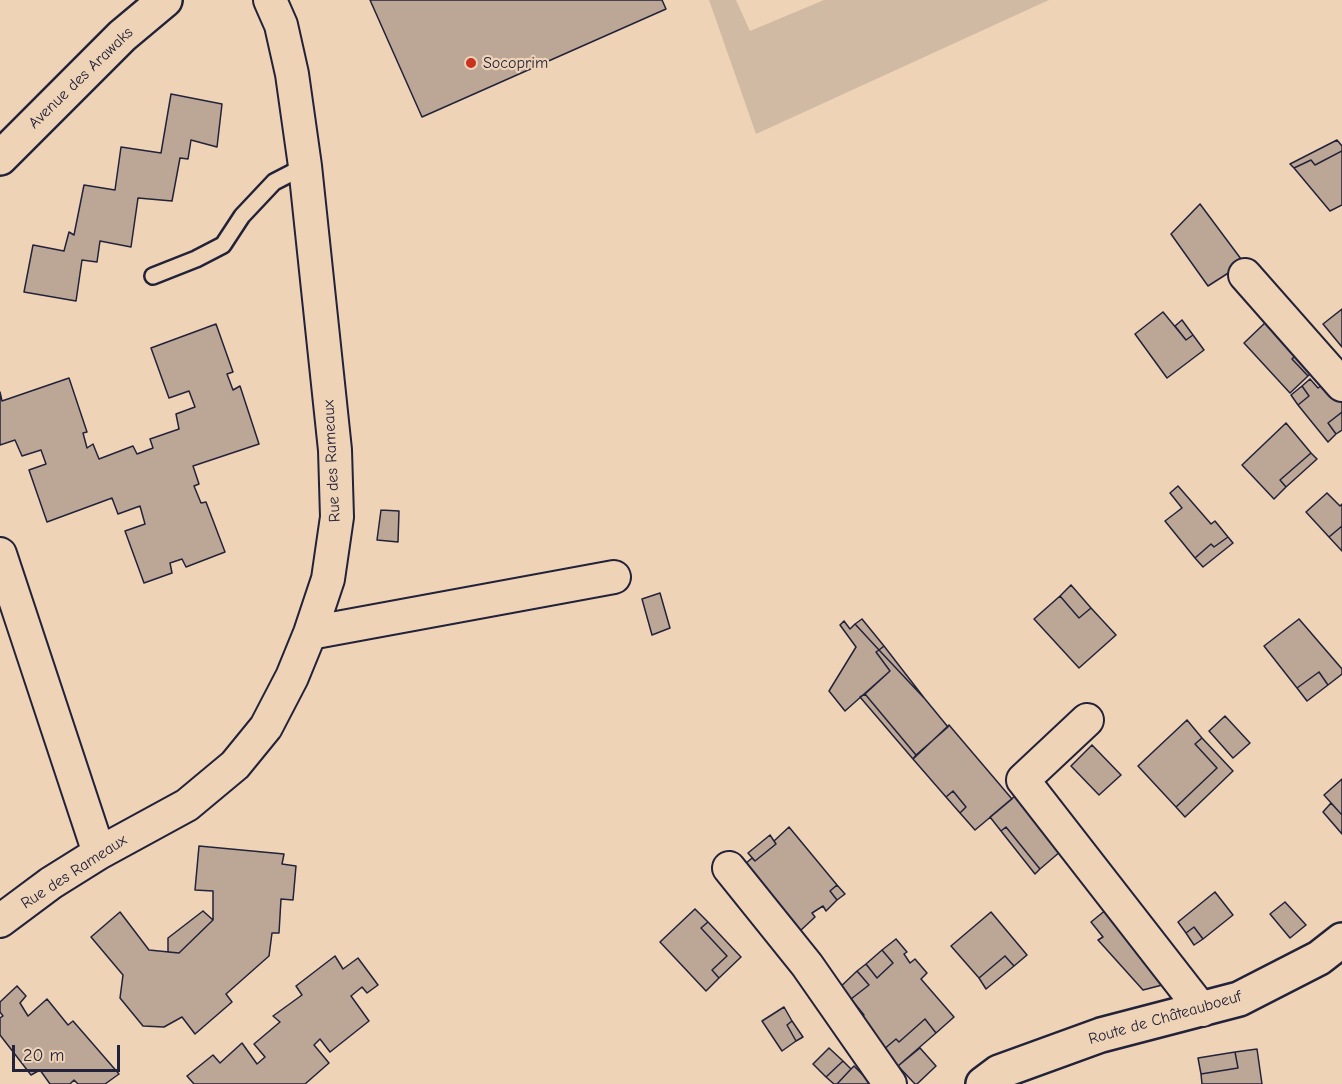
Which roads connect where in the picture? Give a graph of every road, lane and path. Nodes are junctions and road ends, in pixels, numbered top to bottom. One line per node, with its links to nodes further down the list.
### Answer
1 (165, 0): 3 (main road, Avenue des Arawaks)
2 (270, 0): 4 (street, Rue des Rameaux)
3 (0, 158)
4 (306, 166): 6 (lane); 10 (street, Rue des Rameaux)
5 (1245, 275): 7 (street)
6 (153, 276)
7 (1342, 385)
8 (0, 554): 12 (street)
9 (614, 577): 10 (street)
10 (310, 633): 12 (street, Rue des Rameaux)
11 (1088, 720): 16 (street)
12 (99, 853): 14 (street, Rue des Rameaux)
13 (729, 868): 17 (street)
14 (0, 921)
15 (1342, 940): 16 (main road, Route de Châteauboeuf)
16 (1202, 1010): 18 (main road, Route de Châteauboeuf)
17 (890, 1084)
18 (983, 1084)

